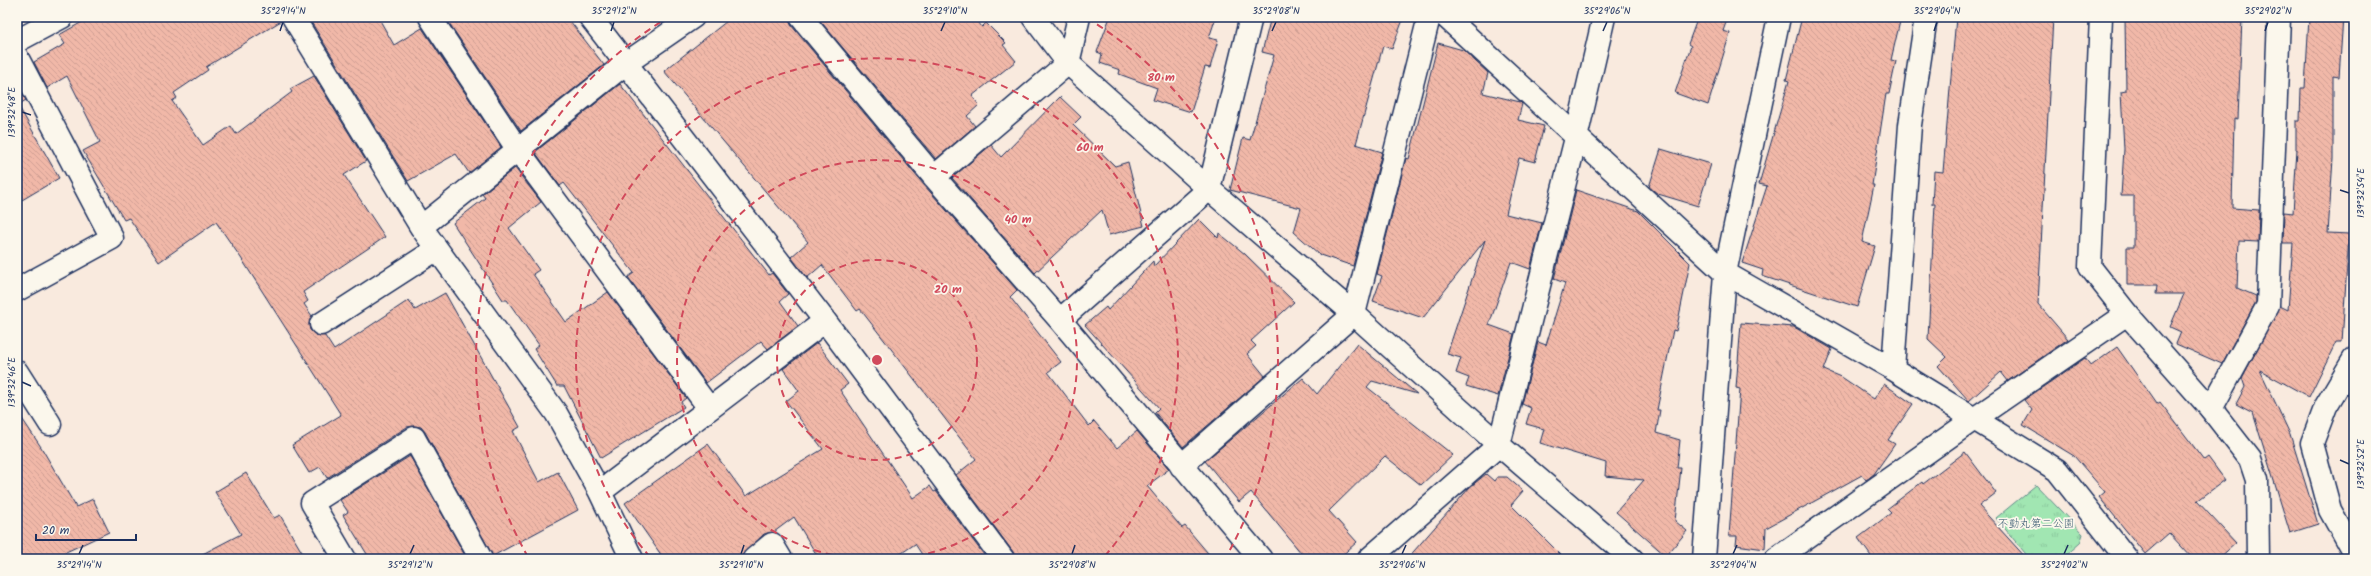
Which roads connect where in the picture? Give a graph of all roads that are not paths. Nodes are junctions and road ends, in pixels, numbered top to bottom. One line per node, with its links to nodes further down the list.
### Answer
1 (293, 17): 25 (street)
2 (430, 17): 22 (street)
3 (590, 17): 20 (street)
4 (693, 17): 20 (street)
5 (801, 17): 23 (street)
6 (1033, 17): 19 (street)
7 (1079, 17): 19 (street)
8 (1252, 17): 24 (street)
9 (1429, 17): 29 (street)
10 (1446, 17): 21 (street)
11 (1604, 17): 21 (street)
12 (1779, 17): 27 (street)
13 (1926, 17): 35 (street)
14 (2101, 17): 30 (street)
15 (2279, 17): 38 (street)
16 (57, 18): 17 (street)
17 (17, 41)
18 (17, 57): 28 (street)
19 (1068, 62): 23 (street); 24 (street)
20 (625, 64): 22 (street); 32 (street)
21 (1576, 138): 27 (street); 41 (street)
22 (518, 150): 25 (street); 37 (street)
23 (934, 177): 31 (street)
24 (1209, 189): 29 (street); 31 (street)
25 (421, 227): 26 (street)
26 (437, 249): 33 (street); 43 (street)
27 (1725, 273): 35 (street); 54 (street)
28 (17, 290)
29 (1354, 314): 41 (street); 42 (street)
30 (2127, 314): 38 (street); 39 (street)
31 (1060, 320): 42 (street)
32 (826, 321): 37 (street); 50 (street)
33 (321, 324)
34 (2354, 359): 44 (street)
35 (1893, 369): 39 (street)
36 (17, 372): 40 (street)
37 (709, 408): 43 (street)
38 (2211, 409): 57 (street)
39 (1974, 419): 55 (street); 56 (street)
40 (50, 424)
41 (1499, 445): 52 (street); 53 (street)
42 (1182, 466): 51 (street)
43 (600, 492): 47 (street)
44 (2354, 553)
45 (345, 559): 46 (street)
46 (481, 559)
47 (632, 559)
48 (754, 559): 49 (street)
49 (782, 559)
50 (1003, 559)
51 (1262, 559)
52 (1369, 559)
53 (1632, 559)
54 (1704, 559)
55 (1776, 559)
56 (2127, 559)
57 (2258, 559)

